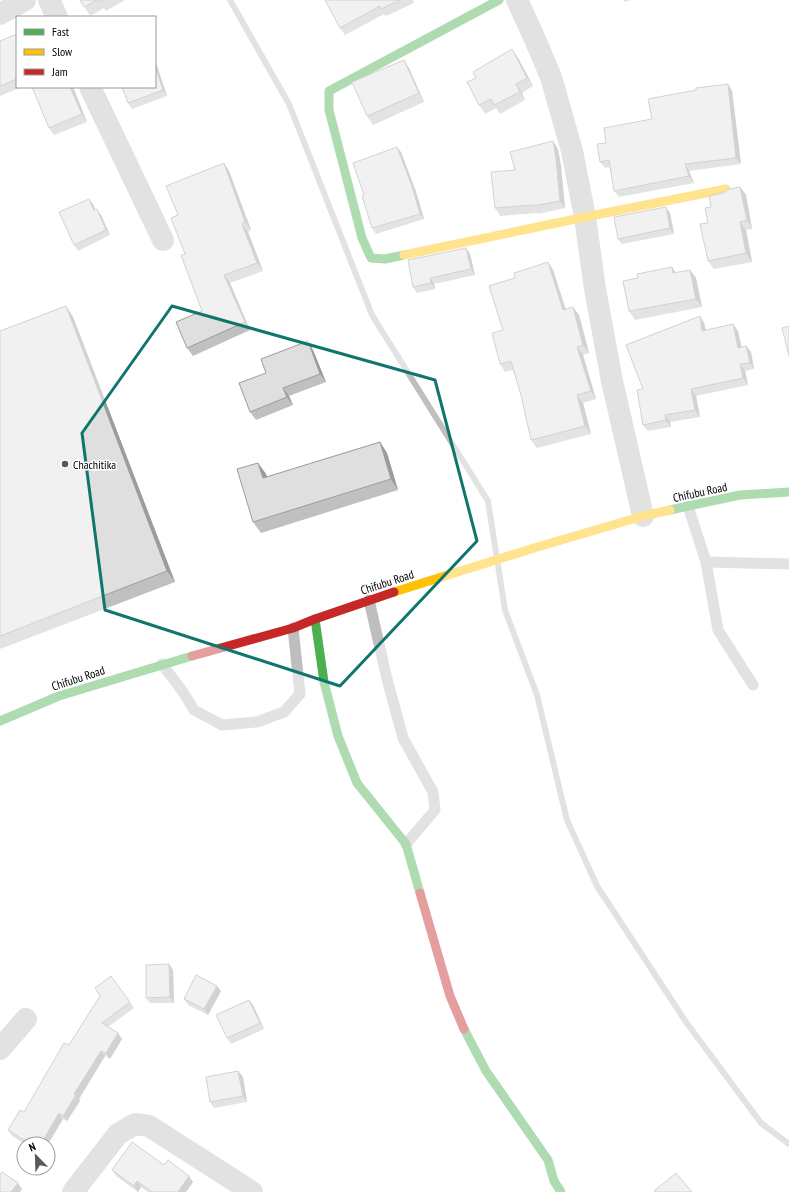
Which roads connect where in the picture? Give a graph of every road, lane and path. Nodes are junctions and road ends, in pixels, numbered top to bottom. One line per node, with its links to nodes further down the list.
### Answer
1 (25, 0): 5 (street)
2 (49, 0): 6 (street)
3 (499, 0): 9 (street)
4 (517, 0): 9 (street)
5 (0, 14)
6 (57, 16)
7 (90, 88): 10 (street)
8 (726, 189): 9 (street)
9 (585, 217): 13 (street)
10 (163, 240)
11 (789, 492): 12 (street, Chifubu Road)
12 (688, 506): 13 (street, Chifubu Road); 14 (lane)
13 (643, 516): 16 (street, Chifubu Road)
14 (706, 562): 15 (lane); 20 (lane)
15 (789, 564)
16 (369, 600): 17 (street, Chifubu Road); 22 (lane)
17 (315, 619): 18 (street, Chifubu Road); 22 (street)
18 (293, 628): 19 (street, Chifubu Road); 19 (lane)
19 (162, 664): 21 (street, Chifubu Road)
20 (753, 685)
21 (0, 721)
22 (406, 844): 27 (street)
23 (26, 1019): 24 (street)
24 (0, 1049)
25 (73, 1192): 26 (street)
26 (252, 1192)
27 (561, 1192)

